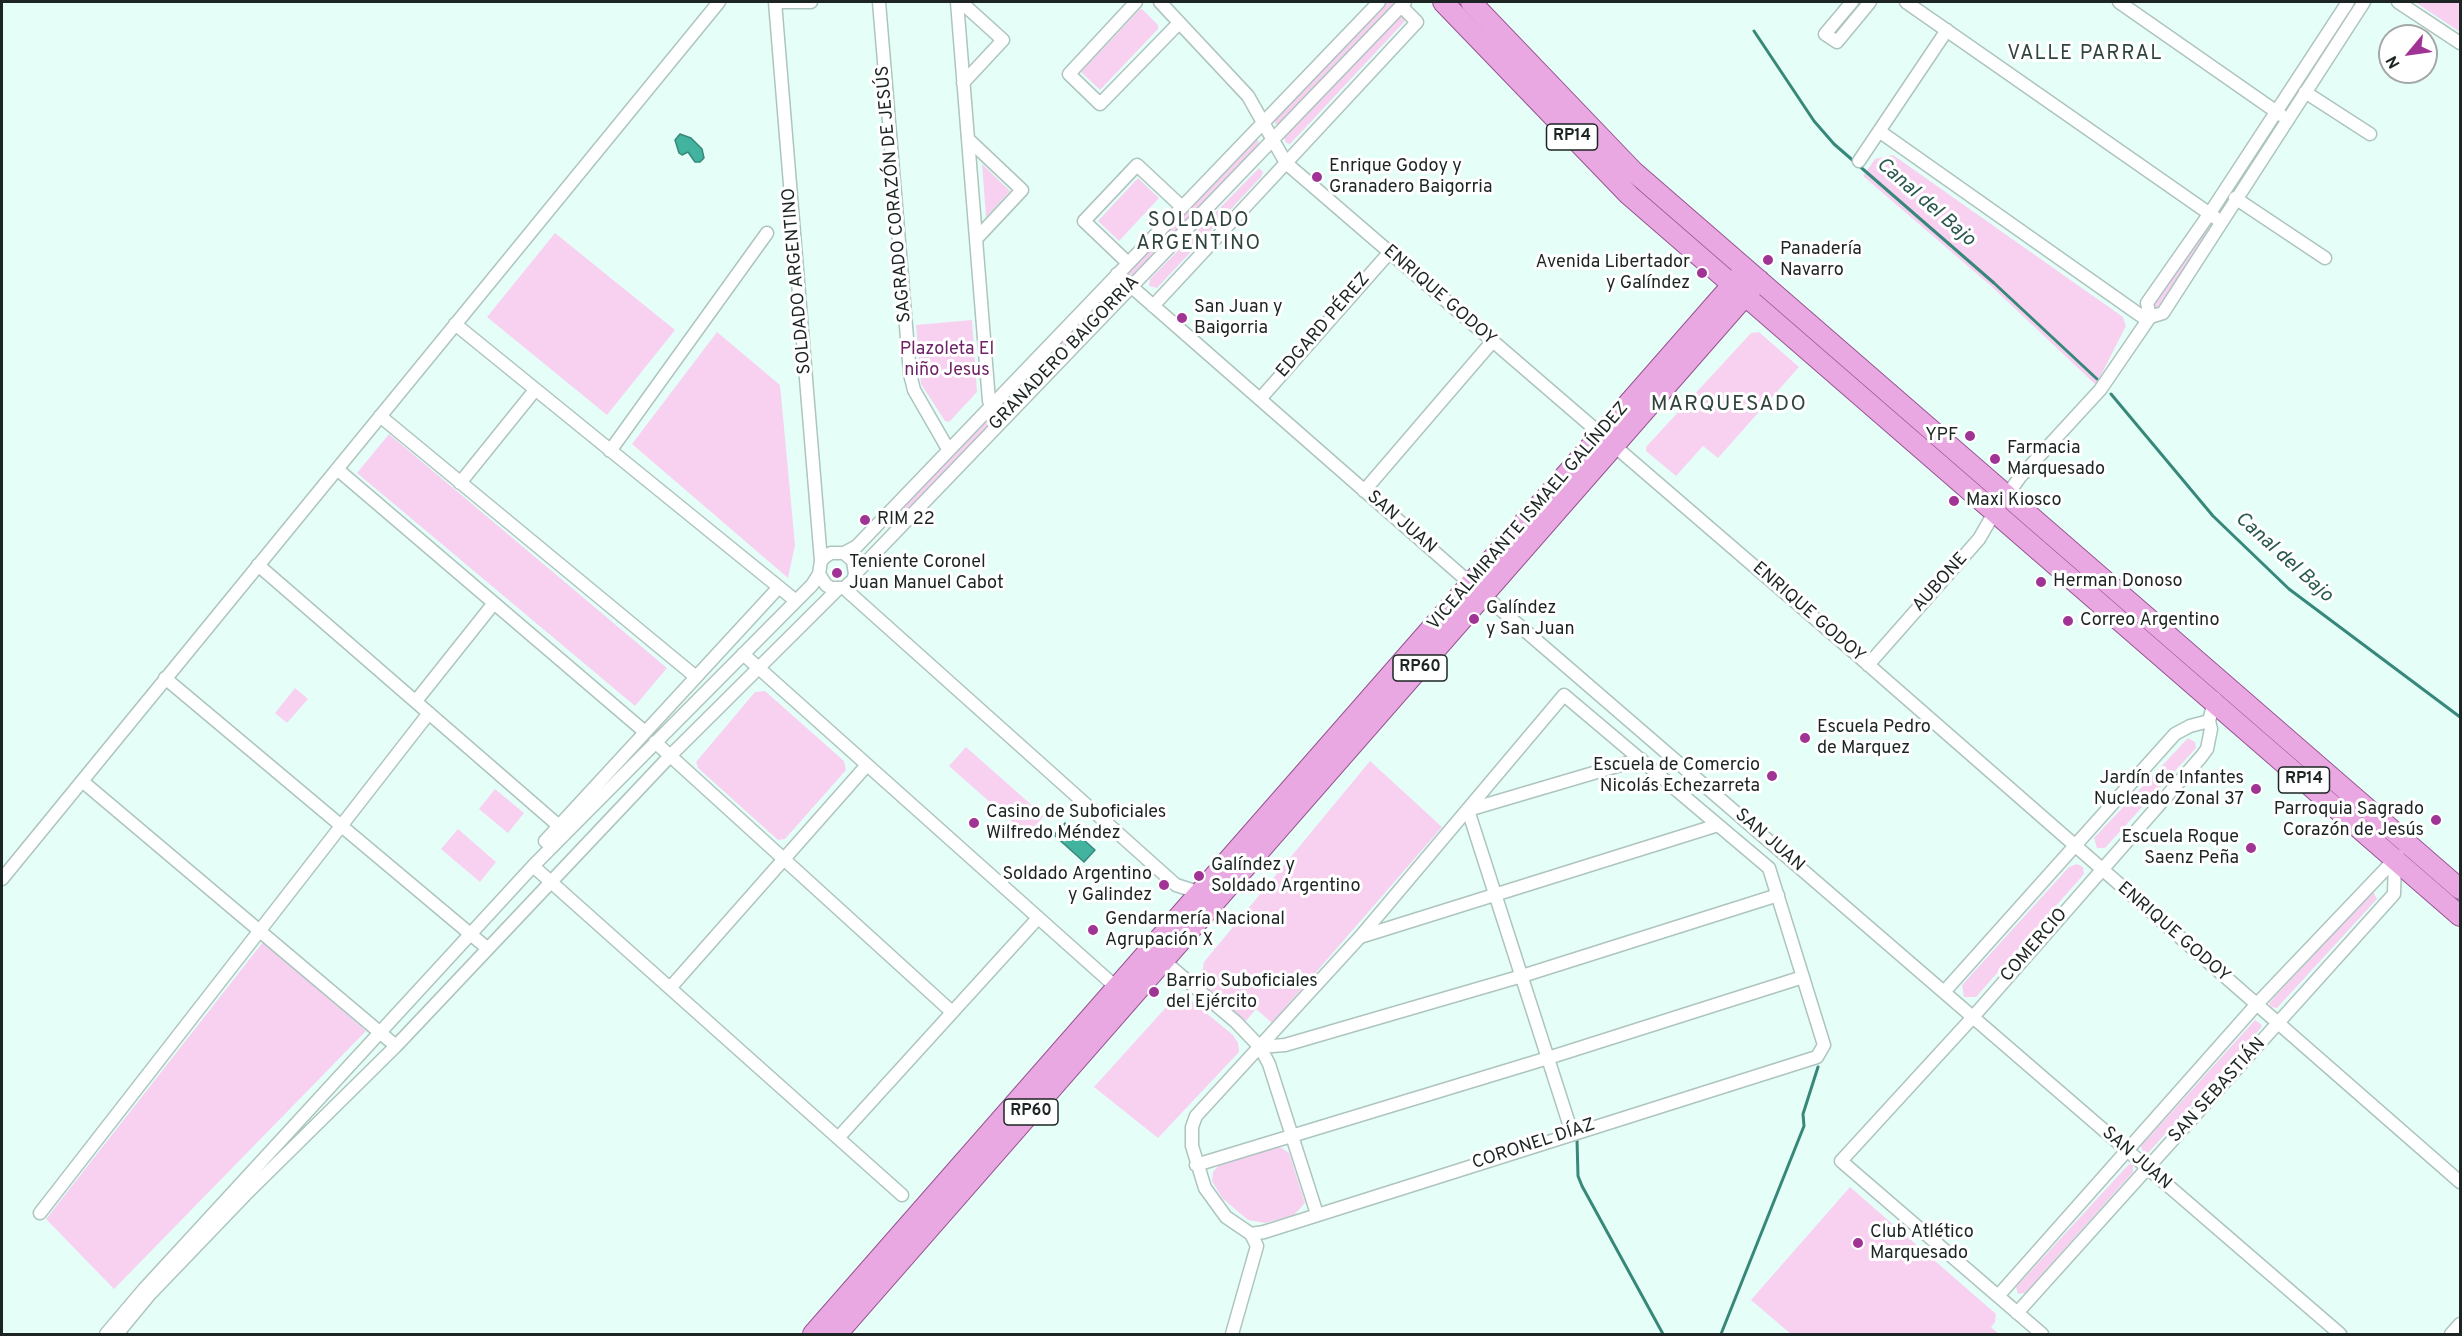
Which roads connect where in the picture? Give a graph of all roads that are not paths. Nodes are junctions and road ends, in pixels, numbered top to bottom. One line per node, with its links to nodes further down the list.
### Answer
1 (719, 2): 49 (street)
2 (775, 2): 3 (street); 70 (street, SOLDADO ARGENTINO)
3 (812, 2)
4 (879, 2): 58 (street, SAGRADO CORAZÓN DE JESÚS)
5 (959, 2): 23 (street); 23 (street)
6 (1136, 2): 20 (street)
7 (1160, 2): 20 (street, ENRIQUE GODOY)
8 (1379, 2): 27 (street, GRANADERO BAIGORRIA)
9 (1443, 2): 46 (main road, RP14)
10 (1471, 2): 44 (main road, RP14)
11 (1852, 2): 12 (street)
12 (1870, 2)
13 (1906, 2): 21 (street)
14 (2119, 2): 25 (street)
15 (2332, 2): 19 (street)
16 (2364, 2): 19 (street)
17 (2398, 2): 22 (street)
18 (1403, 4): 31 (street, GRANADERO BAIGORRIA); 33 (street, GRANADERO BAIGORRIA)
19 (2348, 9): 24 (street); 25 (street)
20 (1179, 22): 27 (street, ENRIQUE GODOY)
21 (1947, 30): 28 (street); 36 (street)
22 (2460, 43)
23 (963, 83): 30 (street)
24 (2305, 92): 26 (street); 29 (street)
25 (2276, 111): 26 (street); 36 (street)
26 (2287, 119): 34 (street)
27 (1263, 122): 31 (street, ENRIQUE GODOY); 35 (street, GRANADERO BAIGORRIA)
28 (1879, 131): 32 (street); 48 (street)
29 (2370, 134)
30 (968, 139): 39 (street); 39 (street)
31 (1272, 139): 33 (street, ENRIQUE GODOY); 45 (street, GRANADERO BAIGORRIA)
32 (1859, 161)
33 (1286, 163): 40 (street, ENRIQUE GODOY); 47 (street, GRANADERO BAIGORRIA)
34 (2235, 198): 37 (street); 41 (street)
35 (1182, 207): 42 (street, GRANADERO BAIGORRIA); 42 (street, GRANADERO BAIGORRIA)
36 (2210, 213): 37 (street); 48 (street)
37 (2220, 220): 48 (street)
38 (767, 233): 60 (street)
39 (976, 239): 53 (street)
40 (1389, 253): 50 (street, ENRIQUE GODOY); 52 (street, EDGARD PÉREZ)
41 (2325, 258)
42 (1128, 263): 43 (street, GRANADERO BAIGORRIA)
43 (1117, 274): 45 (street, SAN JUAN); 53 (street, GRANADERO BAIGORRIA)
44 (1753, 274): 46 (main road, VICEALMIRANTE ISMAEL GALÍNDEZ / RP60); 56 (main road, RP14)
45 (1131, 286): 47 (street, SAN JUAN); 55 (street, GRANADERO BAIGORRIA)
46 (1738, 291): 57 (main road, VICEALMIRANTE ISMAEL GALÍNDEZ / RP60); 59 (main road, RP14)
47 (1153, 306): 52 (street, SAN JUAN)
48 (2148, 319): 66 (street, AUBONE)
49 (455, 324): 51 (street); 54 (street)
50 (1492, 342): 57 (street, ENRIQUE GODOY); 65 (street)
51 (536, 390): 60 (street); 64 (street)
52 (1260, 399): 65 (street, SAN JUAN)
53 (993, 404): 55 (street); 58 (street, GRANADERO BAIGORRIA)
54 (380, 416): 62 (street); 64 (street)
55 (1005, 416): 71 (street, GRANADERO BAIGORRIA)
56 (1935, 433): 59 (main road); 61 (main road, RP14)
57 (1607, 441): 74 (main road, VICEALMIRANTE ISMAEL GALÍNDEZ / RP60); 78 (street, ENRIQUE GODOY)
58 (948, 449): 68 (street, GRANADERO BAIGORRIA)
59 (1921, 450): 63 (main road, RP14)
60 (610, 451): 72 (street)
61 (1958, 453): 63 (main road); 66 (main road, RP14)
62 (337, 469): 69 (street); 76 (street)
63 (1944, 470): 67 (main road, RP14)
64 (460, 483): 80 (street)
65 (1364, 490): 74 (street, SAN JUAN)
66 (2008, 496): 67 (street, AUBONE); 82 (main road, RP14)
67 (1994, 513): 78 (street, AUBONE); 85 (main road, RP14)
68 (844, 553): 70 (street, GRANADERO BAIGORRIA); 71 (street)
69 (258, 565): 81 (street); 84 (street)
70 (820, 568): 73 (street); 75 (street)
71 (855, 574): 73 (street, GRANADERO BAIGORRIA)
72 (779, 587): 75 (street); 80 (street)
73 (841, 588): 79 (street, GRANADERO BAIGORRIA); 111 (street)
74 (1477, 589): 109 (main road, VICEALMIRANTE ISMAEL GALÍNDEZ / RP60); 111 (main road, VICEALMIRANTE ISMAEL GALÍNDEZ / RP60); 125 (street, SAN JUAN)
75 (796, 601): 77 (street)
76 (495, 603): 84 (street); 90 (street)
77 (742, 654): 79 (street); 86 (street)
78 (1868, 665): 101 (street, ENRIQUE GODOY)
79 (758, 668): 89 (street, GRANADERO BAIGORRIA); 94 (street)
80 (696, 677): 83 (street)
81 (165, 678): 95 (street); 98 (street)
82 (2226, 686): 85 (street); 100 (main road, RP14)
83 (675, 700): 86 (street); 90 (street)
84 (416, 701): 87 (street)
85 (2212, 701): 88 (street, COMERCIO); 104 (main road, RP14)
86 (687, 711): 89 (street); 91 (street)
87 (429, 713): 98 (street); 99 (street)
88 (2209, 721): 101 (street, COMERCIO); 106 (street, COMERCIO)
89 (702, 724): 92 (street, GRANADERO BAIGORRIA)
90 (645, 732): 99 (street)
91 (655, 742): 92 (street); 102 (street)
92 (670, 756): 103 (street); 108 (street, GRANADERO BAIGORRIA)
93 (1641, 759): 96 (street); 96 (street); 97 (street)
94 (867, 765): 103 (street); 115 (street)
95 (82, 781): 107 (street); 116 (street)
96 (1468, 810): 112 (street); 118 (street)
97 (1719, 825): 112 (street); 113 (street)
98 (341, 826): 116 (street); 117 (street)
99 (559, 826): 102 (street)
100 (2408, 844): 104 (street, SAN SEBASTIÁN); 110 (main road, RP14)
101 (2073, 846): 106 (street, ENRIQUE GODOY); 125 (street, COMERCIO)
102 (552, 847): 105 (street)
103 (784, 859): 123 (street); 127 (street)
104 (2395, 860): 114 (main road, RP14); 126 (street, SAN SEBASTIÁN); 129 (street, SAN SEBASTIÁN)
105 (533, 866): 108 (street); 117 (street)
106 (2101, 870): 126 (street, ENRIQUE GODOY); 128 (street, COMERCIO)
107 (2, 879)
108 (550, 881): 119 (street, GRANADERO BAIGORRIA); 123 (street)
109 (1226, 890): 111 (street); 120 (main road, VICEALMIRANTE ISMAEL GALÍNDEZ / RP60)
110 (2460, 890)
111 (1200, 893): 120 (main road, VICEALMIRANTE ISMAEL GALÍNDEZ / RP60)
112 (1496, 894): 118 (street); 121 (street)
113 (1778, 895): 121 (street); 122 (street)
114 (2460, 916)
115 (1038, 918): 124 (street); 127 (street)
116 (260, 931): 130 (street); 142 (street)
117 (470, 934): 119 (street); 130 (street)
118 (1360, 937): 132 (street)
119 (487, 948): 131 (street, GRANADERO BAIGORRIA)
120 (1157, 955): 124 (main road, VICEALMIRANTE ISMAEL GALÍNDEZ / RP60); 132 (street); 153 (main road, VICEALMIRANTE ISMAEL GALÍNDEZ / RP60)
121 (1522, 976): 132 (street); 133 (street)
122 (1803, 977): 133 (street); 134 (street, CORONEL DÍAZ)
123 (670, 988): 136 (street)
124 (1116, 988): 152 (main road, VICEALMIRANTE ISMAEL GALÍNDEZ / RP60)
125 (1944, 992): 128 (street, SAN JUAN)
126 (2256, 1005): 129 (street, ENRIQUE GODOY); 137 (street, SAN SEBASTIÁN)
127 (952, 1012): 136 (street)
128 (1973, 1017): 137 (street, SAN JUAN); 147 (street, COMERCIO)
129 (2277, 1025): 139 (street, SAN SEBASTIÁN); 140 (street, ENRIQUE GODOY)
130 (379, 1032): 131 (street); 150 (street)
131 (396, 1046): 151 (street, GRANADERO BAIGORRIA)
132 (1260, 1047): 135 (street); 138 (street)
133 (1548, 1058): 134 (street); 135 (street)
134 (1572, 1133): 143 (street, CORONEL DÍAZ)
135 (1292, 1136): 138 (street); 143 (street)
136 (838, 1138): 141 (street)
137 (2126, 1150): 139 (street, SAN JUAN); 147 (street, SAN SEBASTIÁN)
138 (1196, 1165): 145 (street)
139 (2148, 1170): 148 (street, SAN SEBASTIÁN); 156 (street, SAN JUAN)
140 (2460, 1182)
141 (903, 1195)
142 (40, 1213)
143 (1317, 1214): 144 (street, CORONEL DÍAZ)
144 (1281, 1226): 145 (street, CORONEL DÍAZ); 146 (street)
145 (1251, 1234): 146 (street)
146 (1256, 1256): 154 (street)
147 (1998, 1296): 148 (street)
148 (2017, 1313): 155 (street)
149 (2460, 1324): 157 (street)
150 (106, 1335)
151 (117, 1335)
152 (813, 1335)
153 (837, 1335)
154 (1232, 1335)
155 (2042, 1335)
156 (2340, 1335)
157 (2451, 1335)

